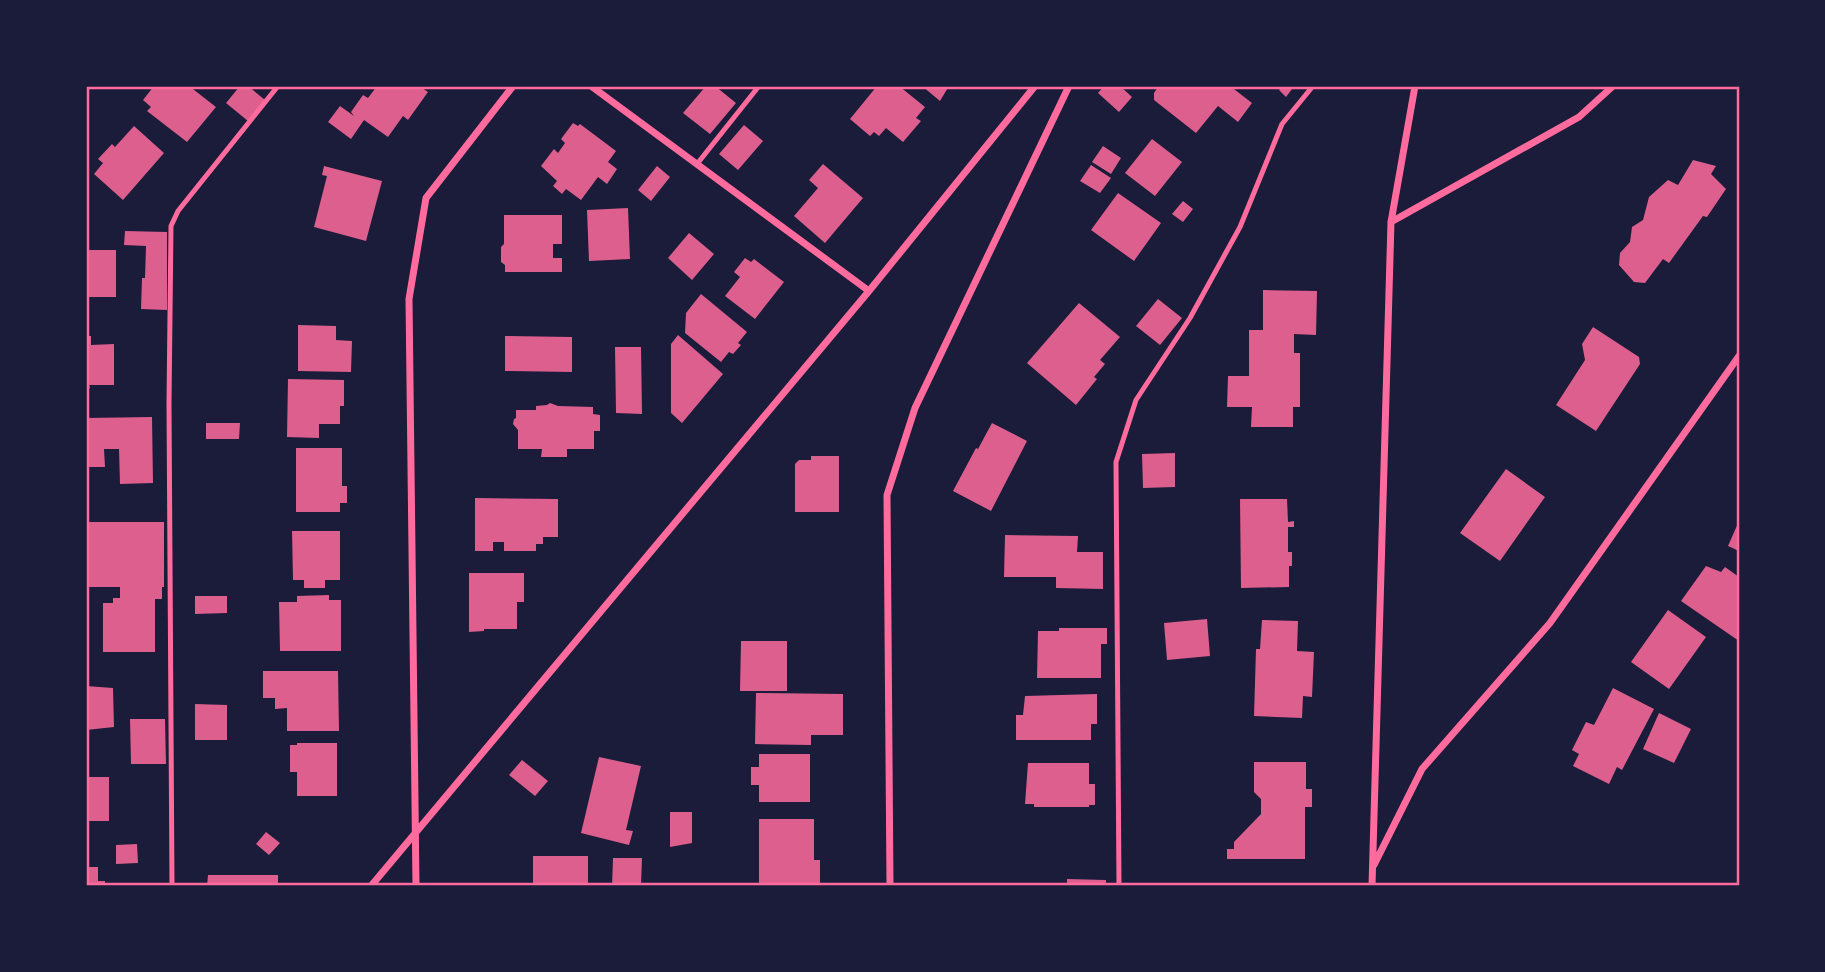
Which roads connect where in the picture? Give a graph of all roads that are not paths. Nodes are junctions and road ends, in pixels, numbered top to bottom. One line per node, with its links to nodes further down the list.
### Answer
1 (278, 86): 16 (lane)
2 (513, 86): 14 (street)
3 (591, 86): 10 (street)
4 (759, 86): 10 (lane)
5 (1035, 86): 12 (street)
6 (1069, 86): 19 (street)
7 (1314, 86): 20 (lane)
8 (1415, 86): 11 (street)
9 (1613, 86): 11 (street)
10 (697, 164): 12 (street)
11 (1391, 222): 15 (street)
12 (869, 291): 14 (street)
13 (1739, 356): 15 (street)
14 (416, 831): 17 (street); 18 (street)
15 (1372, 870): 21 (street)
16 (172, 886)
17 (371, 886)
18 (416, 886)
19 (890, 886)
20 (1119, 886)
21 (1372, 886)

